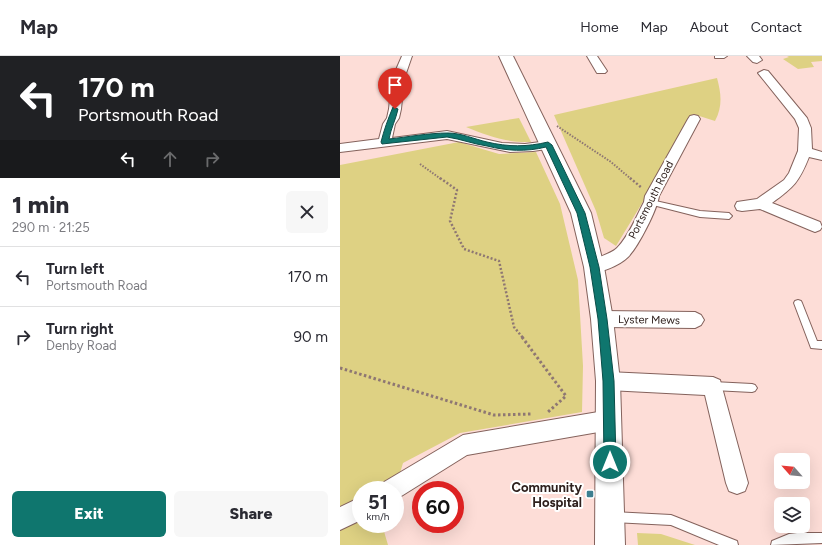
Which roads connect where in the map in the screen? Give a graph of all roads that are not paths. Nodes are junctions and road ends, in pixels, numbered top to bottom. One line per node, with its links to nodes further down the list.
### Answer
1 (407, 56): 9 (street)
2 (506, 56): 10 (main road)
3 (592, 56): 6 (street)
4 (724, 56): 5 (lane)
5 (717, 57)
6 (602, 71)
7 (764, 73): 12 (street)
8 (694, 119): 14 (street, Portsmouth Road)
9 (385, 142): 10 (street); 11 (street)
10 (548, 145): 19 (main road)
11 (340, 148)
12 (805, 151): 13 (street); 15 (street)
13 (822, 156)
14 (652, 199): 17 (lane); 19 (street, Portsmouth Road)
15 (761, 204): 16 (street); 18 (street)
16 (742, 206)
17 (729, 216)
18 (815, 226)
19 (594, 267): 21 (main road)
20 (798, 303): 23 (lane)
21 (602, 319): 22 (street, Lyster Mews); 24 (main road)
22 (695, 320)
23 (822, 345)
24 (608, 381): 25 (street); 27 (main road)
25 (713, 386): 26 (lane); 29 (street)
26 (752, 388)
27 (610, 420): 28 (street); 31 (main road)
28 (404, 482)
29 (737, 483)
30 (352, 513): 32 (street)
31 (610, 517): 34 (main road); 35 (lane)
32 (340, 519)
33 (822, 538): 36 (lane)
34 (610, 545)
35 (733, 545)
36 (776, 545)

